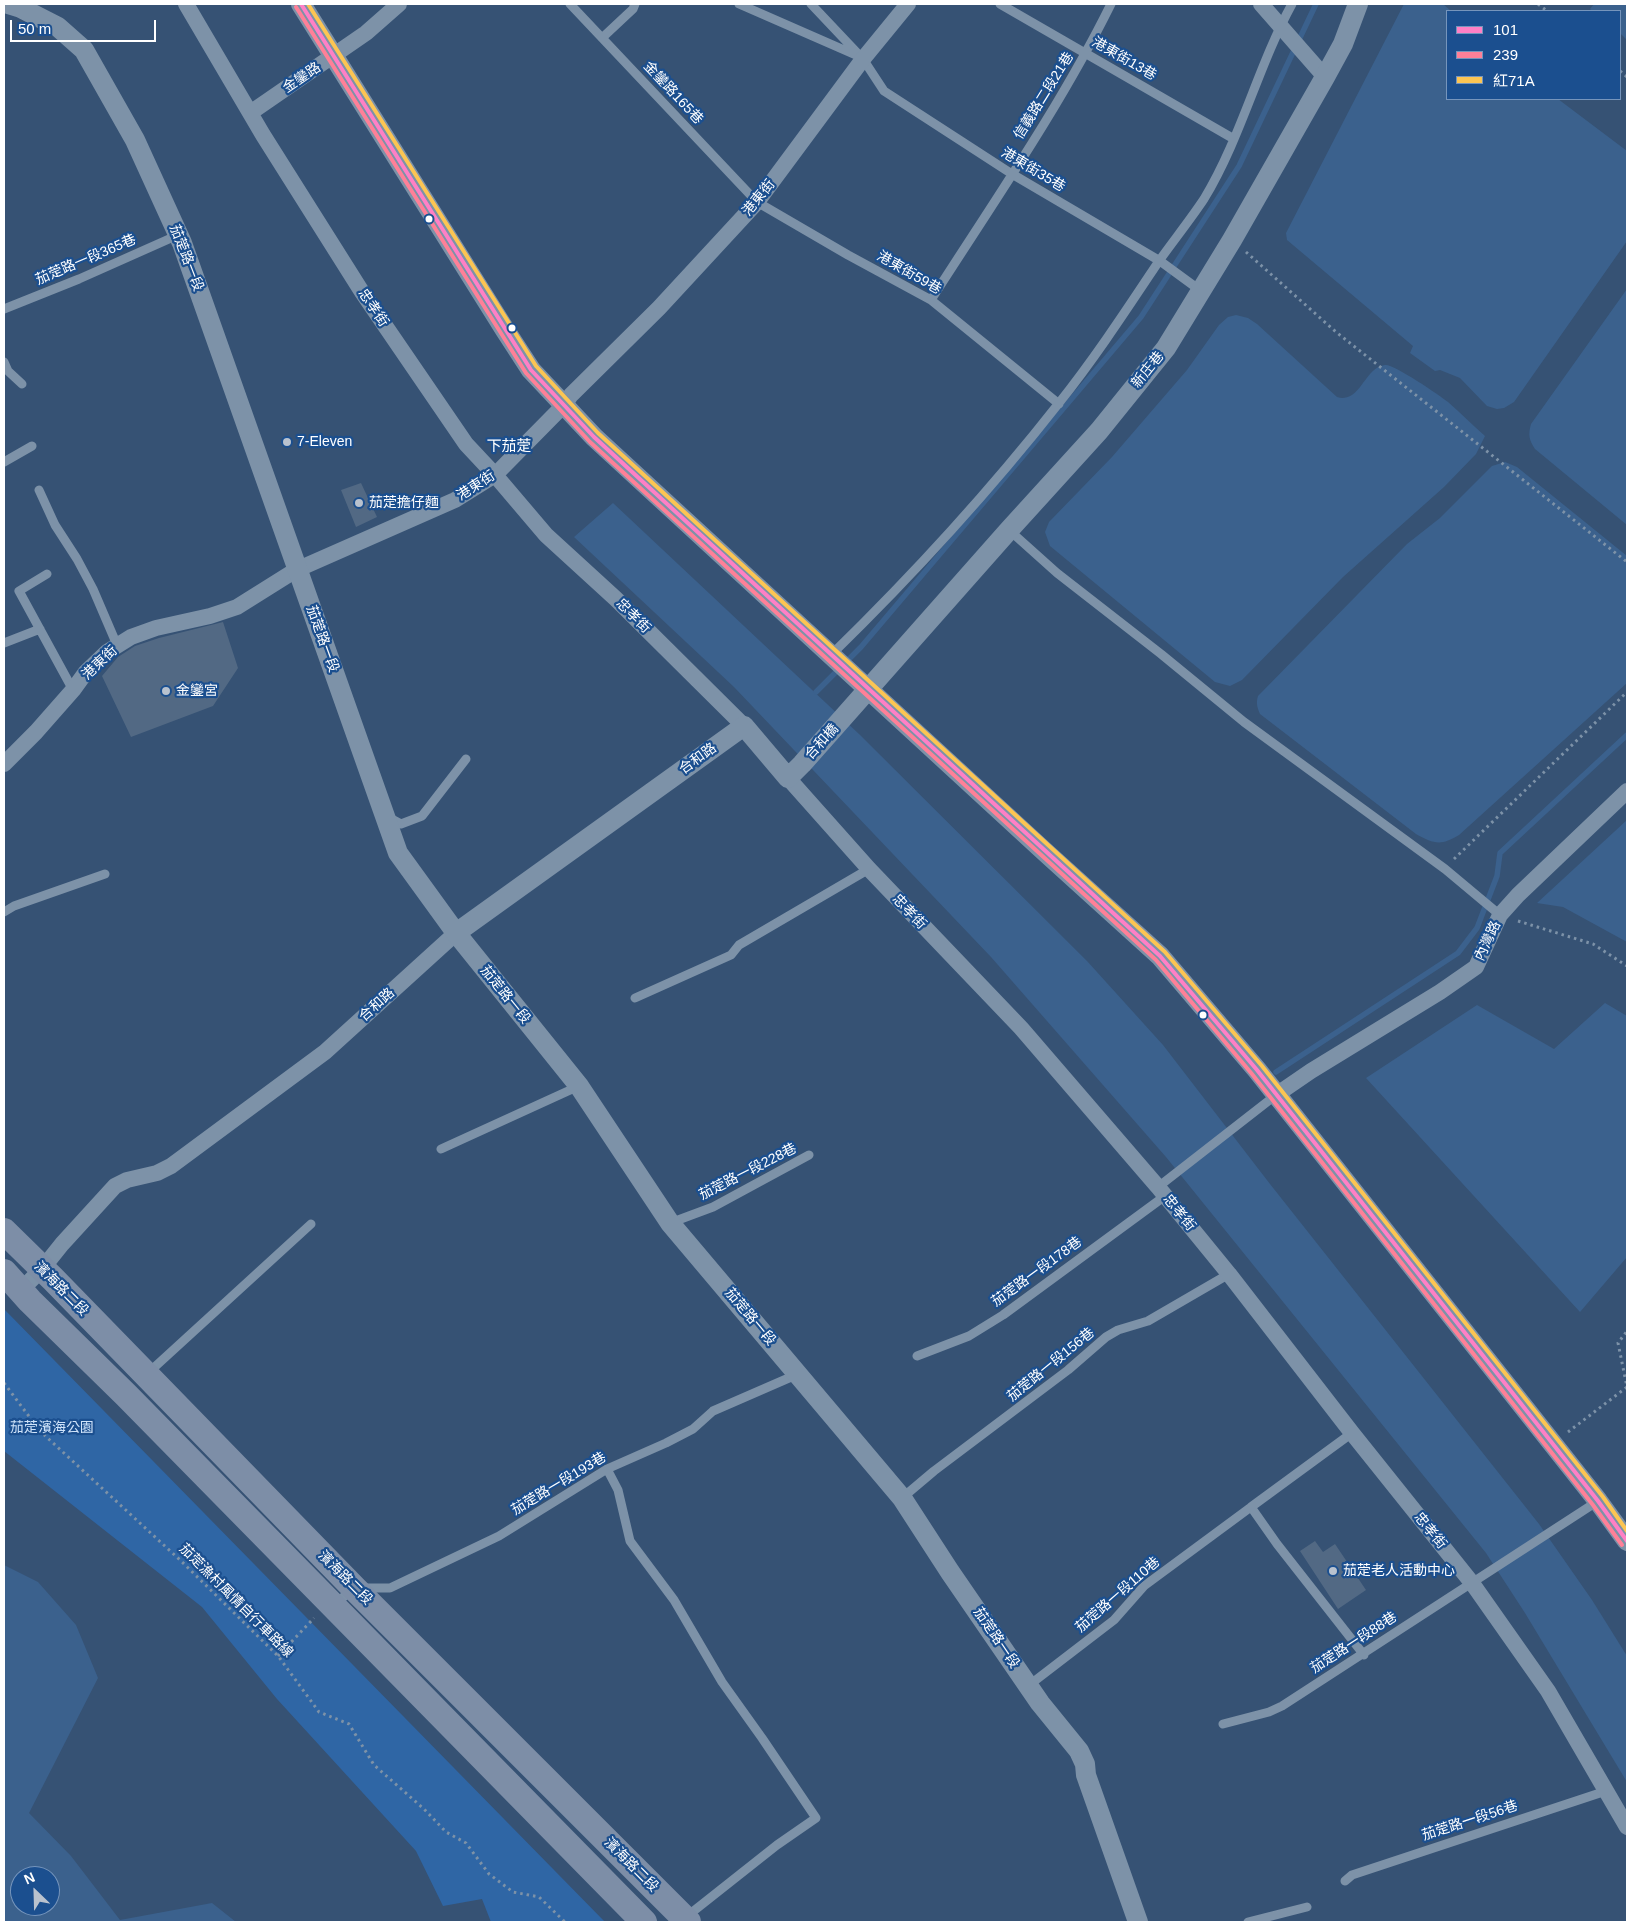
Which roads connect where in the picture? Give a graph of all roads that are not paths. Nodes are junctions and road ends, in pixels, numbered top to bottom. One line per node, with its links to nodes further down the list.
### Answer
1 (8, 4): 25 (street, 茄萣路一段)
2 (186, 4): 21 (street, 忠孝街)
3 (301, 4): 18 (street)
4 (399, 4): 18 (street, 金鑾路)
5 (570, 4): 16 (lane, 金鑾路165巷)
6 (635, 4): 16 (lane)
7 (739, 4): 19 (lane)
8 (811, 4): 19 (lane, 港東街35巷)
9 (908, 4): 19 (street, 港東街)
10 (1000, 4): 17 (lane, 港東街13巷)
11 (1111, 4): 17 (lane, 信義路二段21巷)
12 (1261, 4): 15 (street)
13 (1292, 4): 15 (lane)
14 (1358, 4): 20 (street, 新庄巷)
15 (1281, 25): 20 (street); 22 (lane)
16 (602, 38): 24 (lane, 金鑾路165巷)
17 (1087, 53): 22 (lane, 港東街13巷); 23 (lane, 信義路二段21巷)
18 (334, 56): 21 (street, 金鑾路); 33 (street)
19 (863, 59): 23 (lane, 港東街35巷); 24 (street, 港東街)
20 (1325, 76): 27 (street, 新庄巷)
21 (250, 113): 36 (street, 忠孝街)
22 (1234, 139): 26 (lane)
23 (1012, 174): 26 (lane, 港東街35巷); 28 (lane, 信義路二段21巷)
24 (757, 202): 28 (lane, 港東街59巷); 33 (street, 港東街)
25 (178, 235): 29 (lane, 茄萣路一段365巷); 39 (street, 茄萣路一段)
26 (1160, 261): 27 (lane, 港東街35巷); 32 (lane)
27 (1201, 291): 38 (street, 新庄巷)
28 (931, 300): 32 (lane, 港東街59巷)
29 (4, 309)
30 (4, 362): 31 (lane)
31 (22, 384)
32 (1059, 404): 44 (lane)
33 (564, 405): 36 (street, 港東街); 44 (street)
34 (32, 446): 35 (lane)
35 (4, 462)
36 (495, 475): 39 (street, 港東街); 47 (street, 忠孝街)
37 (39, 490): 43 (lane)
38 (1009, 530): 45 (street, 新庄巷); 56 (lane)
39 (296, 570): 43 (street, 港東街); 52 (street, 茄萣路一段)
40 (47, 574): 41 (lane)
41 (40, 628): 42 (lane); 46 (lane)
42 (4, 643)
43 (117, 646): 46 (street, 港東街)
44 (834, 658): 45 (street)
45 (862, 682): 50 (street, 合和橋); 60 (street)
46 (73, 690): 49 (street, 港東街)
47 (744, 726): 50 (street, 忠孝街); 57 (street, 合和路)
48 (466, 759): 52 (lane)
49 (4, 764)
50 (795, 771): 53 (street, 忠孝街)
51 (1627, 791): 56 (street, 內灣路)
52 (385, 815): 57 (street, 茄萣路一段)
53 (868, 869): 58 (lane); 63 (street, 忠孝街)
54 (105, 874): 55 (lane)
55 (4, 912)
56 (1500, 915): 60 (street, 內灣路)
57 (456, 934): 59 (street, 茄萣路一段); 67 (street, 合和路)
58 (635, 998)
59 (579, 1086): 61 (lane); 64 (street, 茄萣路一段)
60 (1276, 1095): 63 (lane, 茄萣路一段178巷); 76 (street)
61 (441, 1149)
62 (809, 1156): 64 (lane, 茄萣路一段228巷)
63 (1162, 1191): 68 (street, 忠孝街); 70 (lane, 茄萣路一段178巷)
64 (670, 1223): 71 (street, 茄萣路一段)
65 (312, 1224): 72 (lane)
66 (4, 1231): 67 (main road, 濱海路二段)
67 (42, 1269): 69 (street, 合和路); 72 (main road, 濱海路二段)
68 (1229, 1274): 73 (street, 忠孝街); 75 (lane, 茄萣路一段156巷)
69 (12, 1281): 81 (main road)
70 (917, 1356)
71 (798, 1374): 74 (lane, 茄萣路一段193巷); 75 (street, 茄萣路一段)
72 (146, 1375): 80 (main road, 濱海路二段)
73 (1352, 1433): 77 (lane, 茄萣路一段110巷); 79 (street, 忠孝街)
74 (607, 1469): 80 (lane, 茄萣路一段193巷); 89 (lane)
75 (902, 1498): 83 (street, 茄萣路一段)
76 (1598, 1501): 78 (street); 79 (lane, 茄萣路一段88巷)
77 (1251, 1507): 82 (lane); 83 (lane, 茄萣路一段110巷)
78 (1627, 1540)
79 (1472, 1583): 82 (lane, 茄萣路一段88巷); 85 (street, 忠孝街)
80 (354, 1588): 81 (lane); 89 (main road, 濱海路二段)
81 (331, 1605): 90 (main road)
82 (1364, 1654): 84 (lane, 茄萣路一段88巷)
83 (1028, 1686): 91 (street, 茄萣路一段)
84 (1223, 1724)
85 (1606, 1791): 86 (street, 忠孝街); 87 (lane, 茄萣路一段56巷)
86 (1627, 1828)
87 (1344, 1881)
88 (1307, 1907): 92 (lane)
89 (684, 1921)
90 (644, 1922)
91 (1138, 1922)
92 (1248, 1922)

